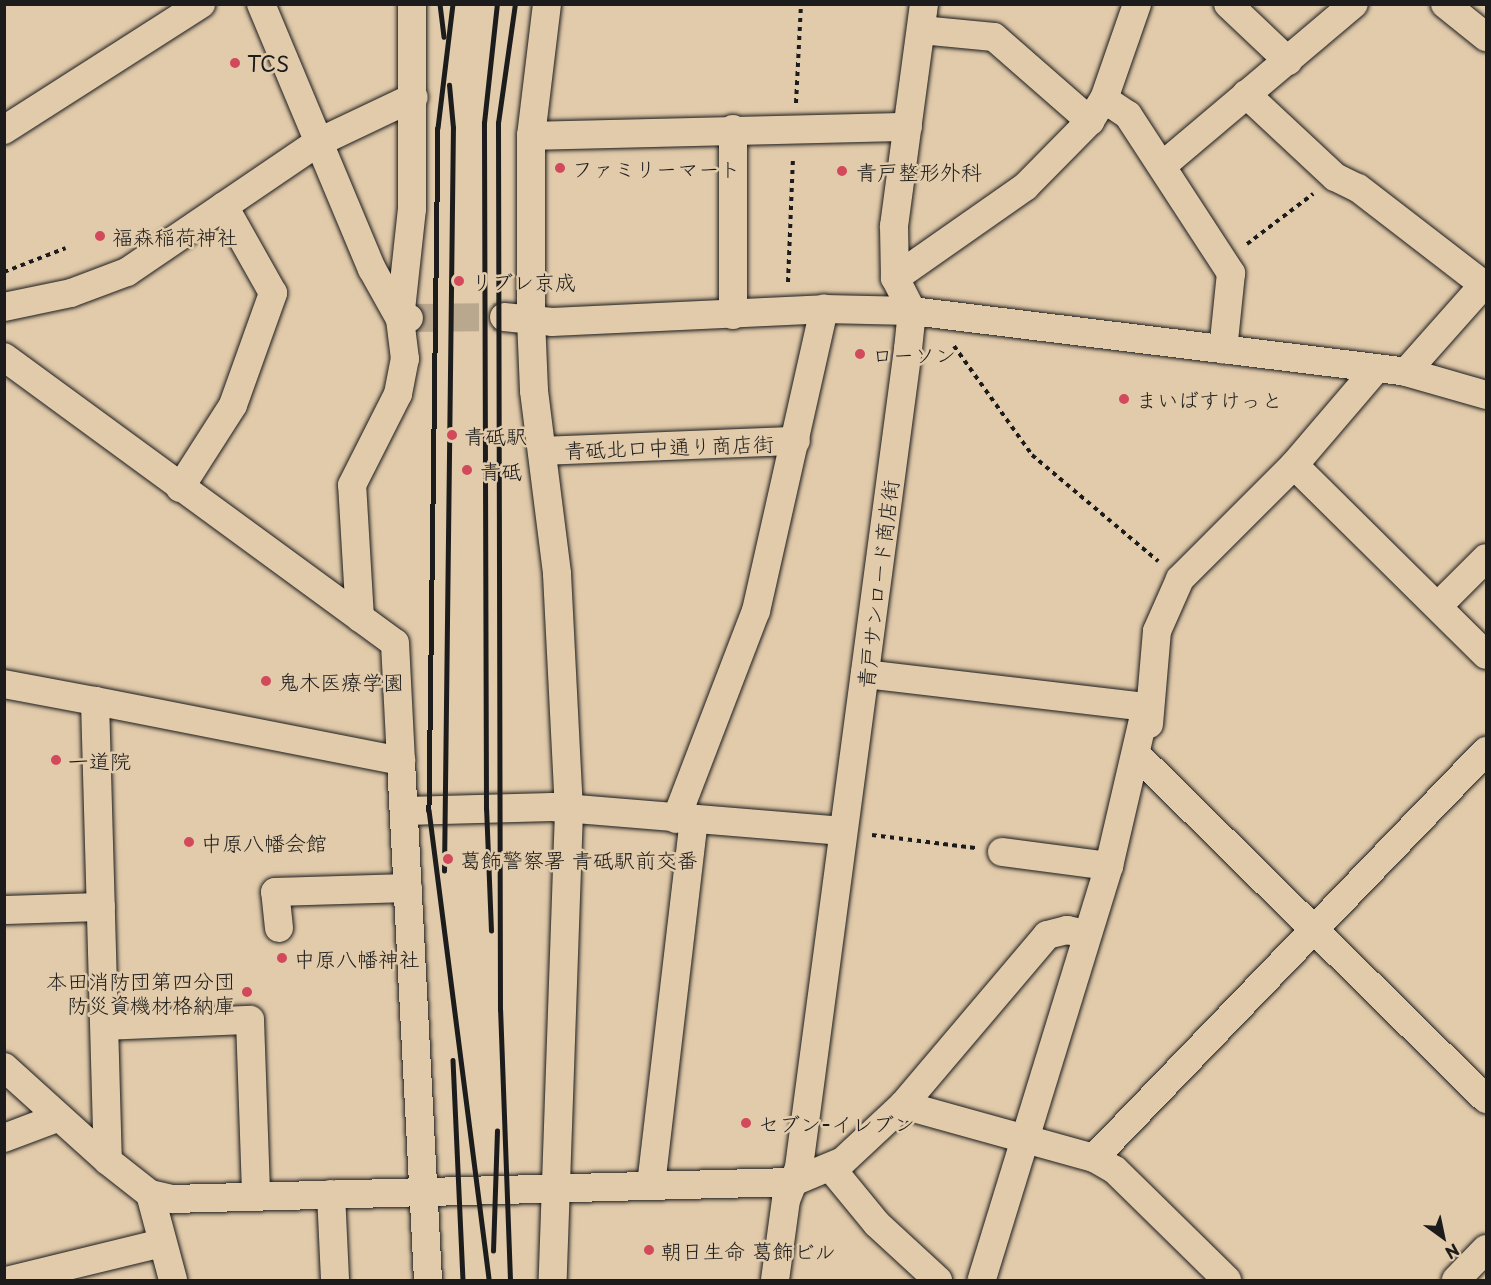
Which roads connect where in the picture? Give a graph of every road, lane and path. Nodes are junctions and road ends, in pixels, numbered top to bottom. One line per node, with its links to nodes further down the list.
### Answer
1 (201, 4): 17 (street)
2 (261, 4): 19 (street)
3 (412, 4): 13 (street)
4 (547, 4): 18 (street)
5 (1137, 4): 14 (street)
6 (1228, 4): 11 (street)
7 (1354, 4): 11 (street)
8 (1445, 4): 10 (street)
9 (923, 17): 14 (street); 15 (street)
10 (1486, 37)
11 (1288, 61): 12 (street)
12 (1246, 94): 20 (street); 21 (street)
13 (414, 98): 19 (street); 33 (street)
14 (1097, 110): 20 (street); 26 (street)
15 (908, 127): 16 (street); 26 (street)
16 (733, 129): 18 (street); 31 (street)
17 (4, 130)
18 (531, 136): 32 (street)
19 (317, 143): 22 (street); 33 (street)
20 (1162, 166): 24 (street)
21 (1335, 177): 24 (path); 27 (street)
22 (224, 206): 28 (street); 43 (street)
23 (66, 248): 25 (path)
24 (1224, 261): 35 (street)
25 (4, 272)
26 (895, 278): 30 (street)
27 (1485, 283): 38 (street)
28 (4, 307)
29 (824, 309): 30 (street); 31 (street); 40 (street)
30 (912, 311): 35 (street); 49 (street, 青戸サンロード商店街)
31 (733, 315): 32 (street)
32 (517, 318): 41 (street)
33 (405, 319): 47 (street)
34 (954, 345): 45 (path)
35 (1223, 351): 37 (street)
36 (4, 357): 43 (street)
37 (1376, 369): 38 (street); 42 (street)
38 (1406, 372): 39 (street)
39 (1486, 395)
40 (796, 441): 41 (street, 青砥北口中通り商店街); 58 (street)
41 (542, 451): 57 (street)
42 (1294, 465): 45 (street); 46 (street)
43 (180, 488): 47 (street)
44 (1486, 558): 46 (street)
45 (1179, 579): 52 (street)
46 (1439, 605): 48 (street)
47 (360, 618): 54 (street)
48 (1486, 655)
49 (865, 674): 52 (street); 59 (street, 青戸サンロード商店街)
50 (4, 684): 51 (street)
51 (95, 701): 54 (street); 63 (street)
52 (1146, 707): 55 (street)
53 (1486, 751): 66 (street)
54 (401, 760): 56 (street)
55 (1147, 765): 61 (street); 66 (street)
56 (405, 811): 57 (street); 62 (street)
57 (569, 811): 58 (street); 81 (street)
58 (685, 820): 59 (street); 79 (street)
59 (843, 831): 60 (path); 78 (street, 青戸サンロード商店街)
60 (1002, 852): 61 (street)
61 (1109, 866): 67 (street)
62 (408, 888): 65 (street); 80 (street)
63 (101, 907): 64 (street); 68 (street)
64 (4, 910)
65 (279, 928)
66 (1313, 928): 70 (street); 75 (street)
67 (1086, 934): 71 (street); 74 (street)
68 (105, 1026): 76 (street); 84 (street)
69 (4, 1067): 72 (street)
70 (1486, 1099)
71 (903, 1105): 74 (street); 77 (street)
72 (57, 1118): 73 (street); 76 (street)
73 (4, 1138)
74 (1025, 1140): 75 (street); 94 (street)
75 (1094, 1158): 95 (street)
76 (108, 1161): 82 (street)
77 (831, 1168): 78 (street); 93 (street)
78 (796, 1175): 79 (street); 87 (street, 青戸サンロード商店街)
79 (651, 1185): 81 (street)
80 (427, 1188): 81 (street); 83 (street); 91 (street)
81 (555, 1188): 92 (street)
82 (150, 1194): 84 (street); 85 (street)
83 (332, 1194): 84 (street); 90 (street)
84 (256, 1196)
85 (162, 1243): 88 (street); 89 (street)
86 (1486, 1249): 96 (street)
87 (778, 1279)
88 (9, 1281)
89 (173, 1281)
90 (335, 1281)
91 (428, 1281)
92 (553, 1281)
93 (938, 1281)
94 (982, 1281)
95 (1227, 1281)
96 (1456, 1281)

